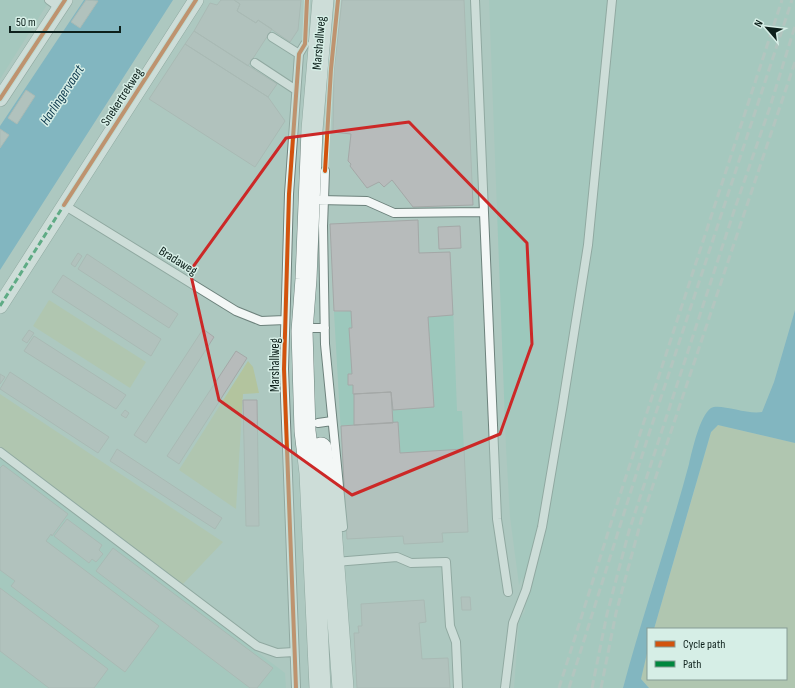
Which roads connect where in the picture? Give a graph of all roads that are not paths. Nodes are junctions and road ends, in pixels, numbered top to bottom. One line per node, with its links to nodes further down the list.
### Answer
1 (196, 0): 14 (street, Snekertrekweg)
2 (322, 0): 6 (main road, Marshallweg)
3 (475, 0): 15 (lane)
4 (612, 0): 31 (lane)
5 (58, 3): 11 (street)
6 (320, 29): 8 (main road); 13 (main road, Marshallweg)
7 (272, 37): 8 (lane)
8 (302, 49): 10 (lane, Marshallweg)
9 (255, 63): 10 (lane)
10 (296, 90): 19 (lane, Marshallweg)
11 (0, 99)
12 (325, 171): 13 (lane)
13 (317, 200): 15 (lane); 16 (main road, Marshallweg)
14 (64, 206): 18 (street, Snekertrekweg); 19 (lane, Bradaweg)
15 (483, 212): 25 (lane)
16 (315, 241): 17 (main road, Marshallweg); 20 (lane)
17 (306, 278): 20 (main road, Marshallweg); 28 (main road, Marshallweg)
18 (0, 306)
19 (285, 320): 26 (lane, Marshallweg)
20 (318, 328): 21 (main road, Marshallweg)
21 (325, 422): 23 (lane); 24 (main road, Marshallweg)
22 (0, 452): 26 (lane)
23 (342, 527)
24 (334, 562): 29 (main road, Marshallweg); 30 (lane)
25 (508, 592)
26 (294, 652): 27 (lane, Marshallweg)
27 (296, 688)
28 (320, 688)
29 (343, 688)
30 (458, 688)
31 (505, 688)

